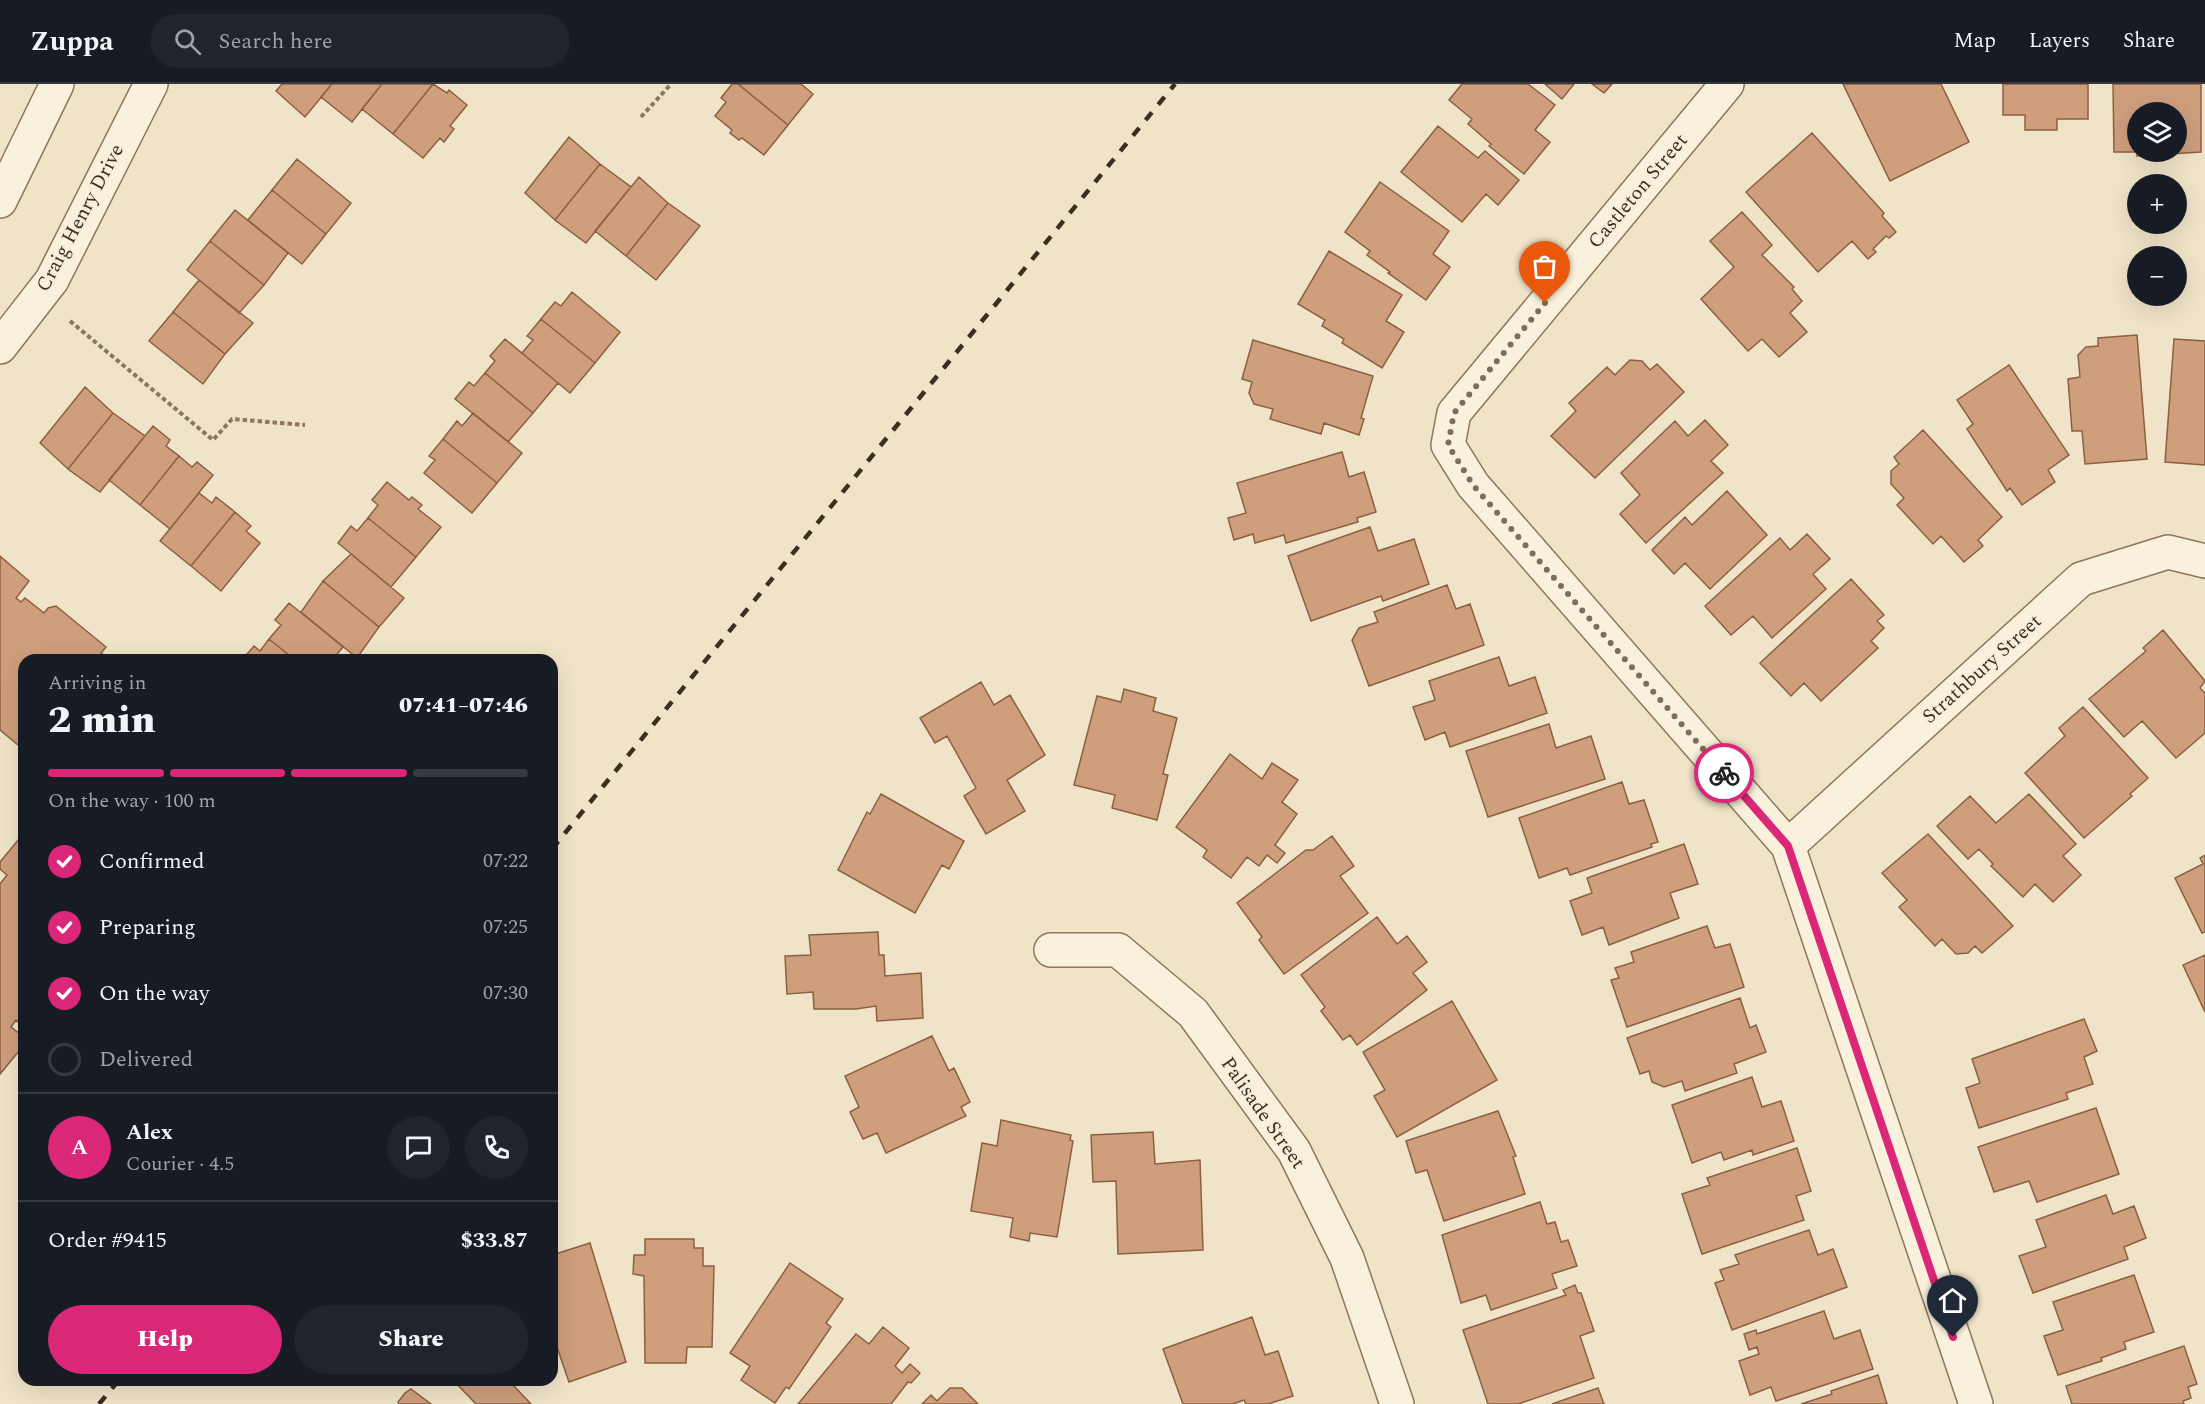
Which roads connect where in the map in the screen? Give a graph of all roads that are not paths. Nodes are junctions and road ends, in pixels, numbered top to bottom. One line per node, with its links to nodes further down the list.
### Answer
1 (57, 84): 4 (street)
2 (151, 84): 5 (street, Craig Henry Drive)
3 (1727, 84): 7 (street, Castleton Street)
4 (0, 201)
5 (0, 347)
6 (2205, 561): 7 (street, Strathbury Street)
7 (1788, 846): 10 (street, Castleton Street)
8 (1051, 950): 9 (street, Palisade Street)
9 (1397, 1404)
10 (1976, 1404)

